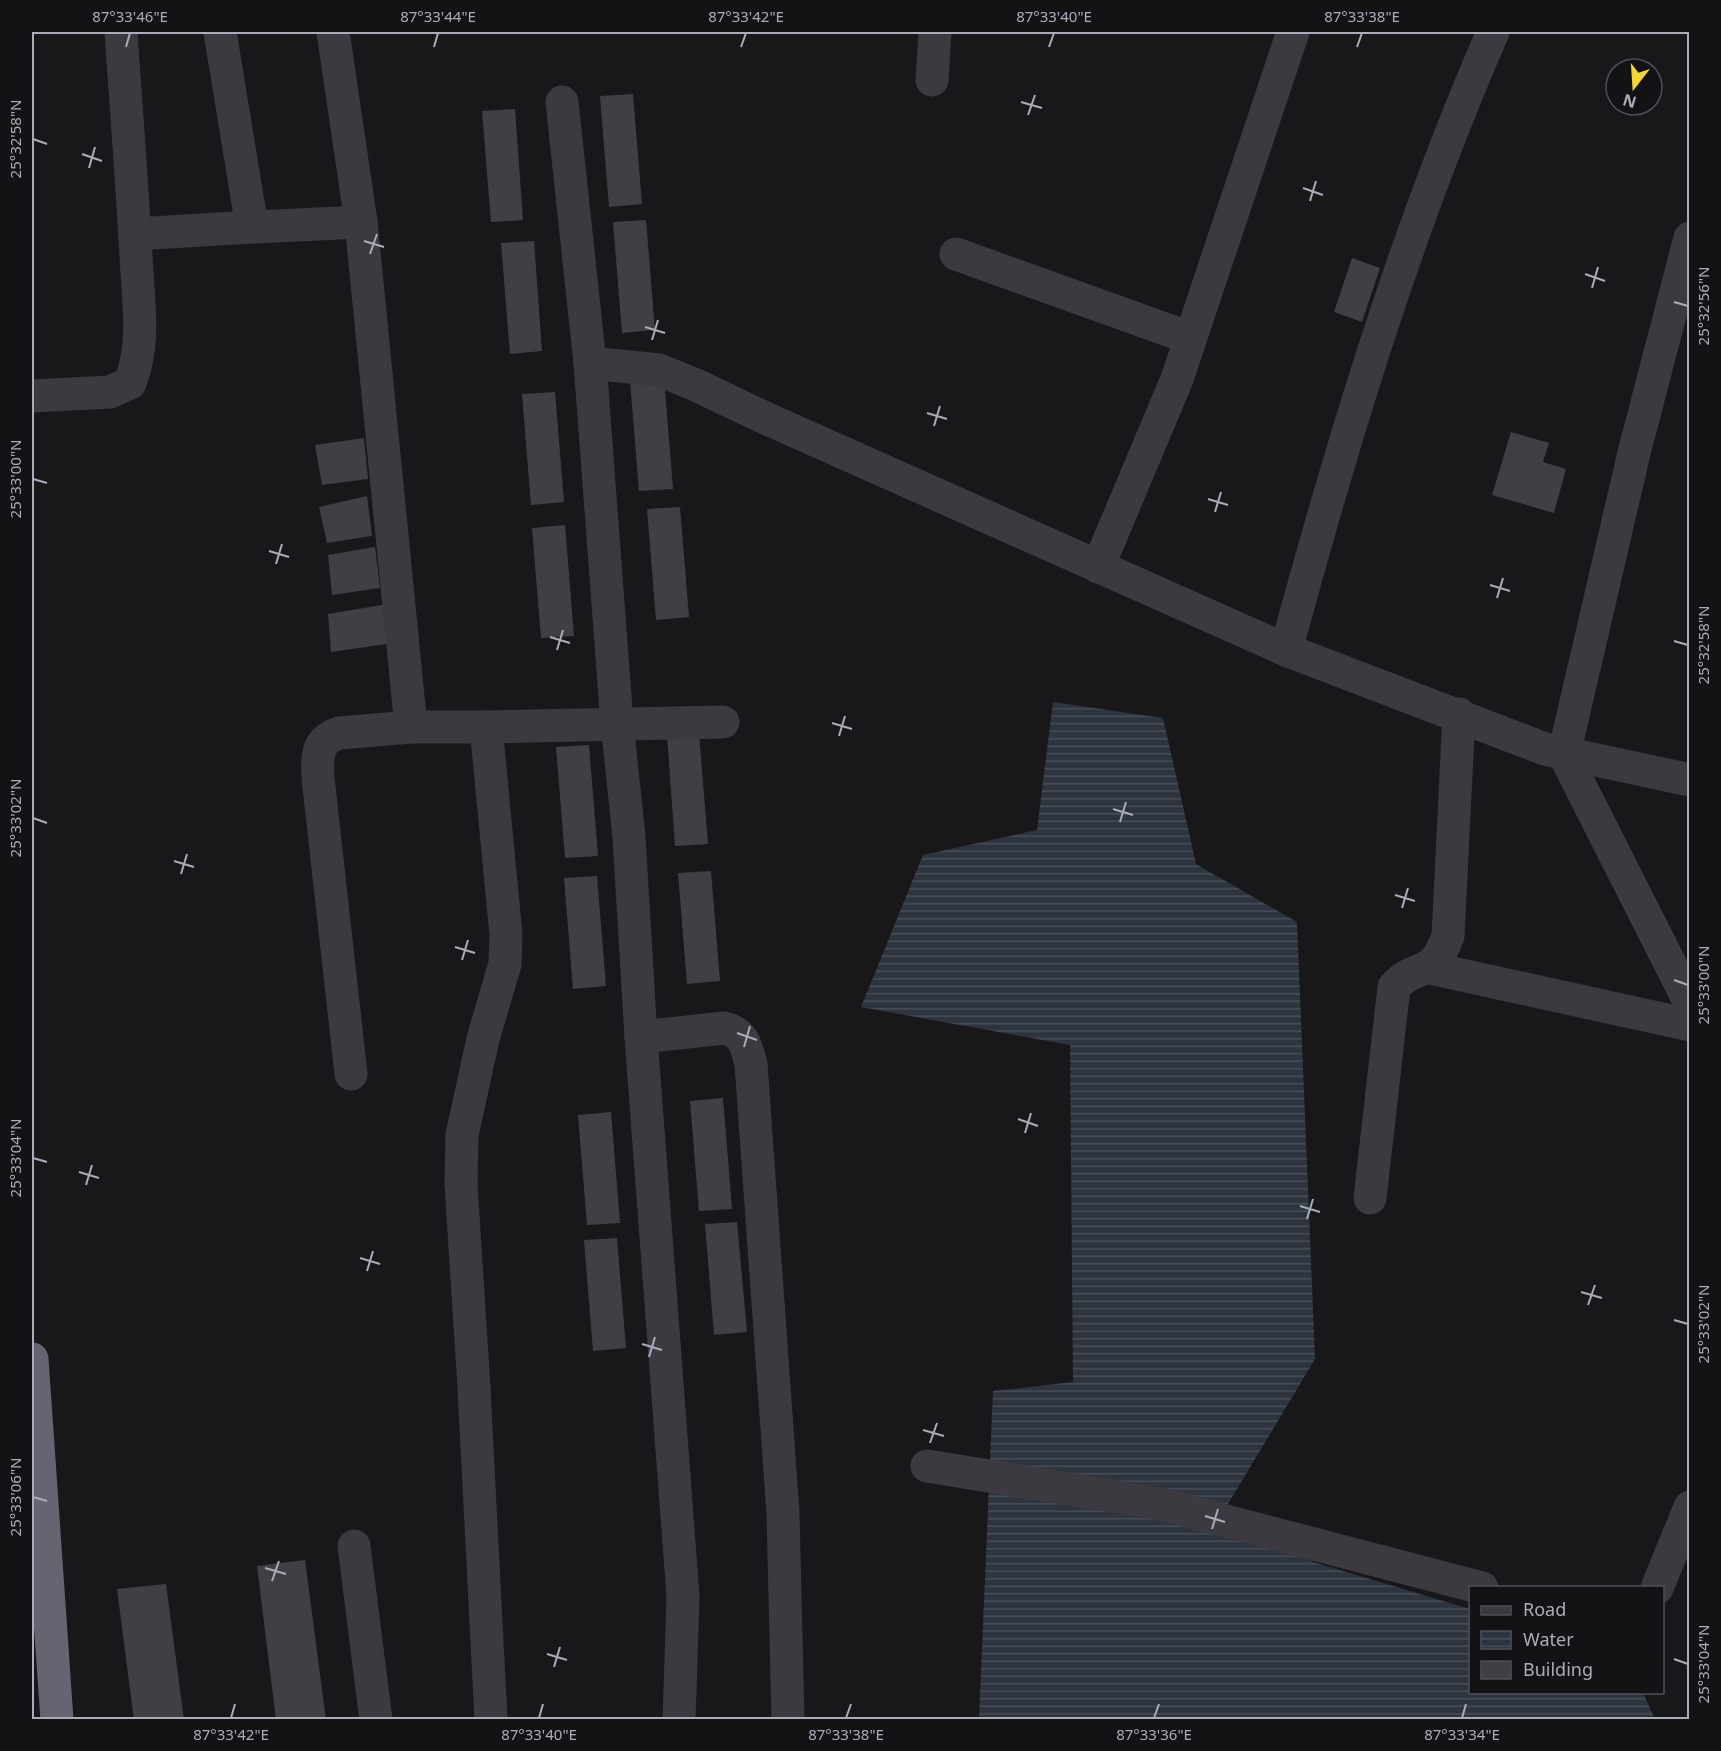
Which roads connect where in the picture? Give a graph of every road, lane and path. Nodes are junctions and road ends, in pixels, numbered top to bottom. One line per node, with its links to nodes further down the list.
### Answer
1 (121, 32): 11 (street)
2 (220, 32): 10 (street)
3 (333, 32): 9 (street)
4 (935, 32): 7 (street)
5 (1293, 32): 14 (street)
6 (1493, 32): 18 (street)
7 (932, 80)
8 (562, 102): 15 (street)
9 (362, 222): 10 (street); 22 (street)
10 (252, 227): 11 (street)
11 (135, 234): 16 (street)
12 (1689, 238): 24 (street)
13 (956, 254): 14 (street)
14 (1191, 338): 17 (street)
15 (590, 363): 17 (street); 21 (street)
16 (32, 396)
17 (1098, 567): 18 (street)
18 (1286, 650): 19 (street)
19 (1459, 714): 24 (street); 26 (street)
20 (723, 722): 21 (street)
21 (617, 723): 23 (street); 29 (street)
22 (411, 727): 23 (street); 30 (street)
23 (486, 727): 40 (street)
24 (1564, 754): 25 (street); 27 (street)
25 (1689, 780)
26 (1430, 968): 28 (street); 31 (street)
27 (1689, 1003)
28 (1689, 1025)
29 (641, 1037): 41 (street); 42 (street)
30 (351, 1074)
31 (1370, 1198)
32 (32, 1359): 38 (highway)
33 (927, 1466): 36 (street)
34 (1689, 1508): 37 (street)
35 (354, 1546): 39 (street)
36 (1478, 1586)
37 (1657, 1586)
38 (57, 1719)
39 (376, 1719)
40 (491, 1719)
41 (679, 1719)
42 (788, 1719)

